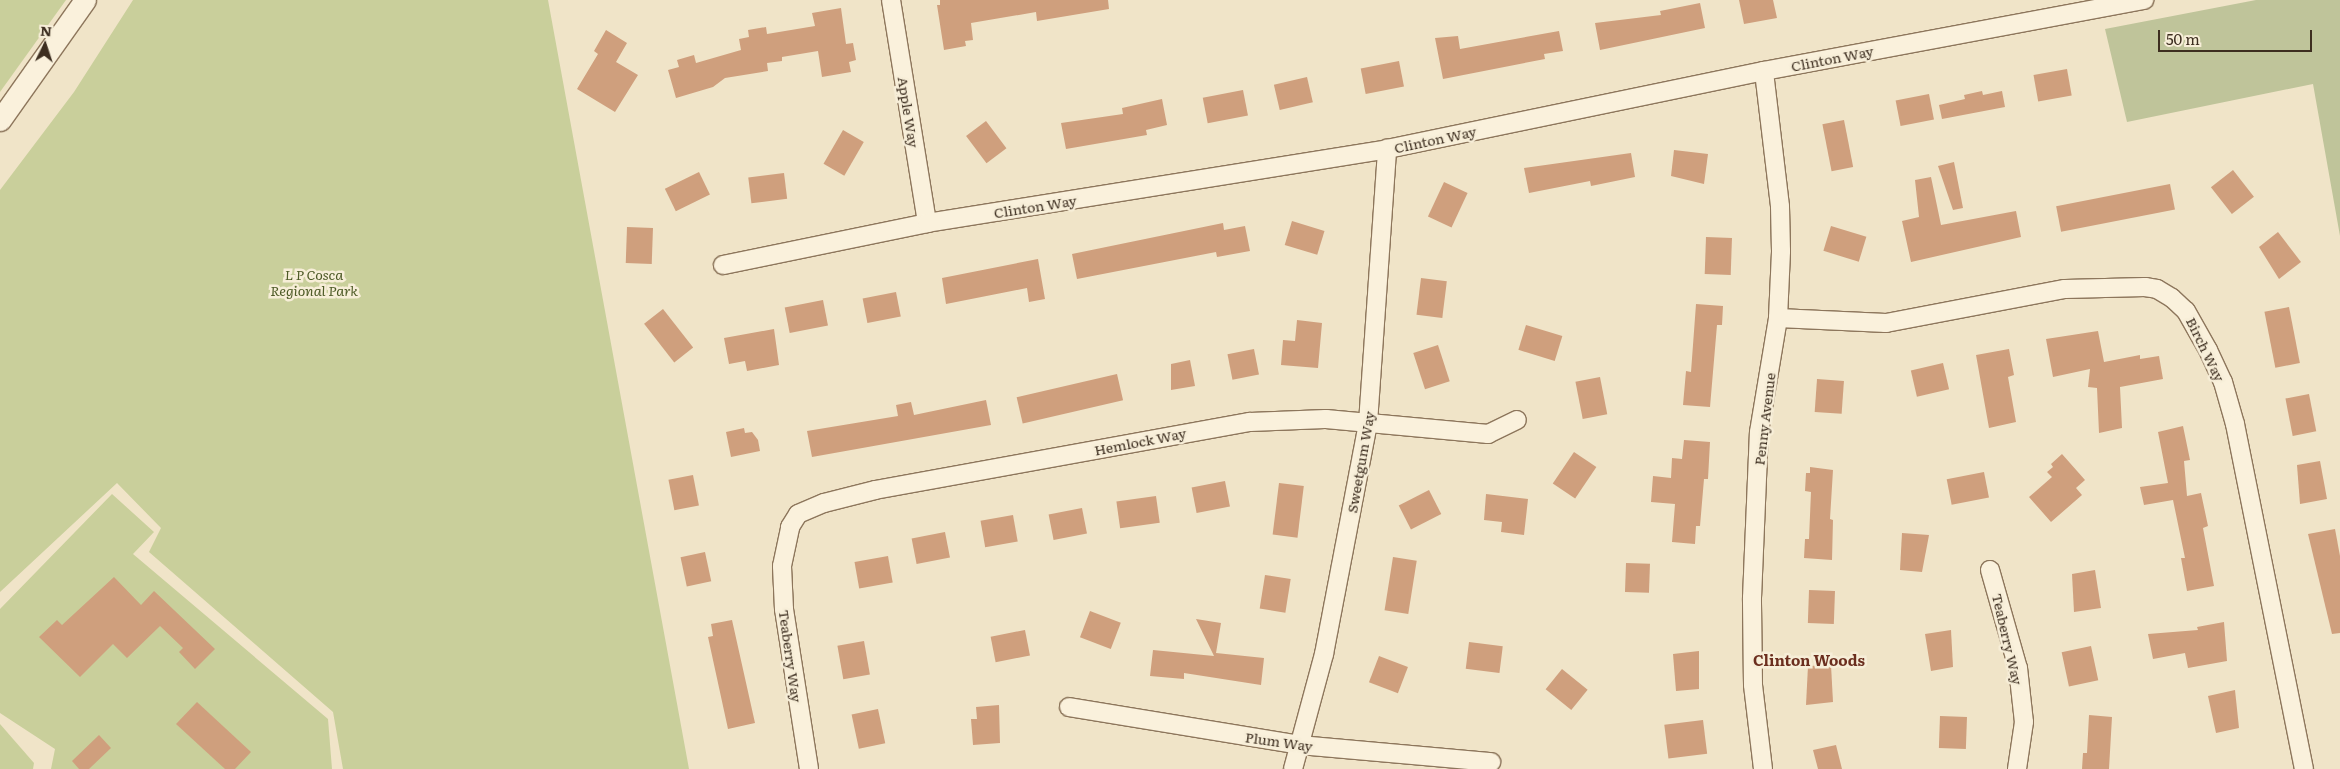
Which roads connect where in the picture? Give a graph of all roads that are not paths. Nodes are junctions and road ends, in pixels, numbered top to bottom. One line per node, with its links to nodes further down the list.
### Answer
1 (84, 0): 5 (street)
2 (891, 0): 7 (street, Apple Way)
3 (2144, 0): 4 (street, Clinton Way)
4 (1764, 71): 6 (street, Clinton Way); 9 (street, Penny Avenue)
5 (0, 120)
6 (1387, 149): 7 (street, Clinton Way); 11 (street, Sweetgum Way)
7 (927, 224): 8 (street, Clinton Way)
8 (723, 265)
9 (1778, 318): 19 (street, Penny Avenue); 21 (street, Birch Way)
10 (1517, 420): 11 (street, Hemlock Way)
11 (1368, 423): 12 (street, Hemlock Way); 15 (street, Sweetgum Way)
12 (786, 543): 17 (street, Teaberry Way)
13 (1990, 570): 20 (street, Teaberry Way)
14 (1069, 706): 15 (street, Plum Way)
15 (1300, 745): 16 (street, Plum Way); 18 (street, Sweetgum Way)
16 (1491, 762)
17 (809, 769)
18 (1292, 769)
19 (1763, 769)
20 (2017, 769)
21 (2304, 769)

